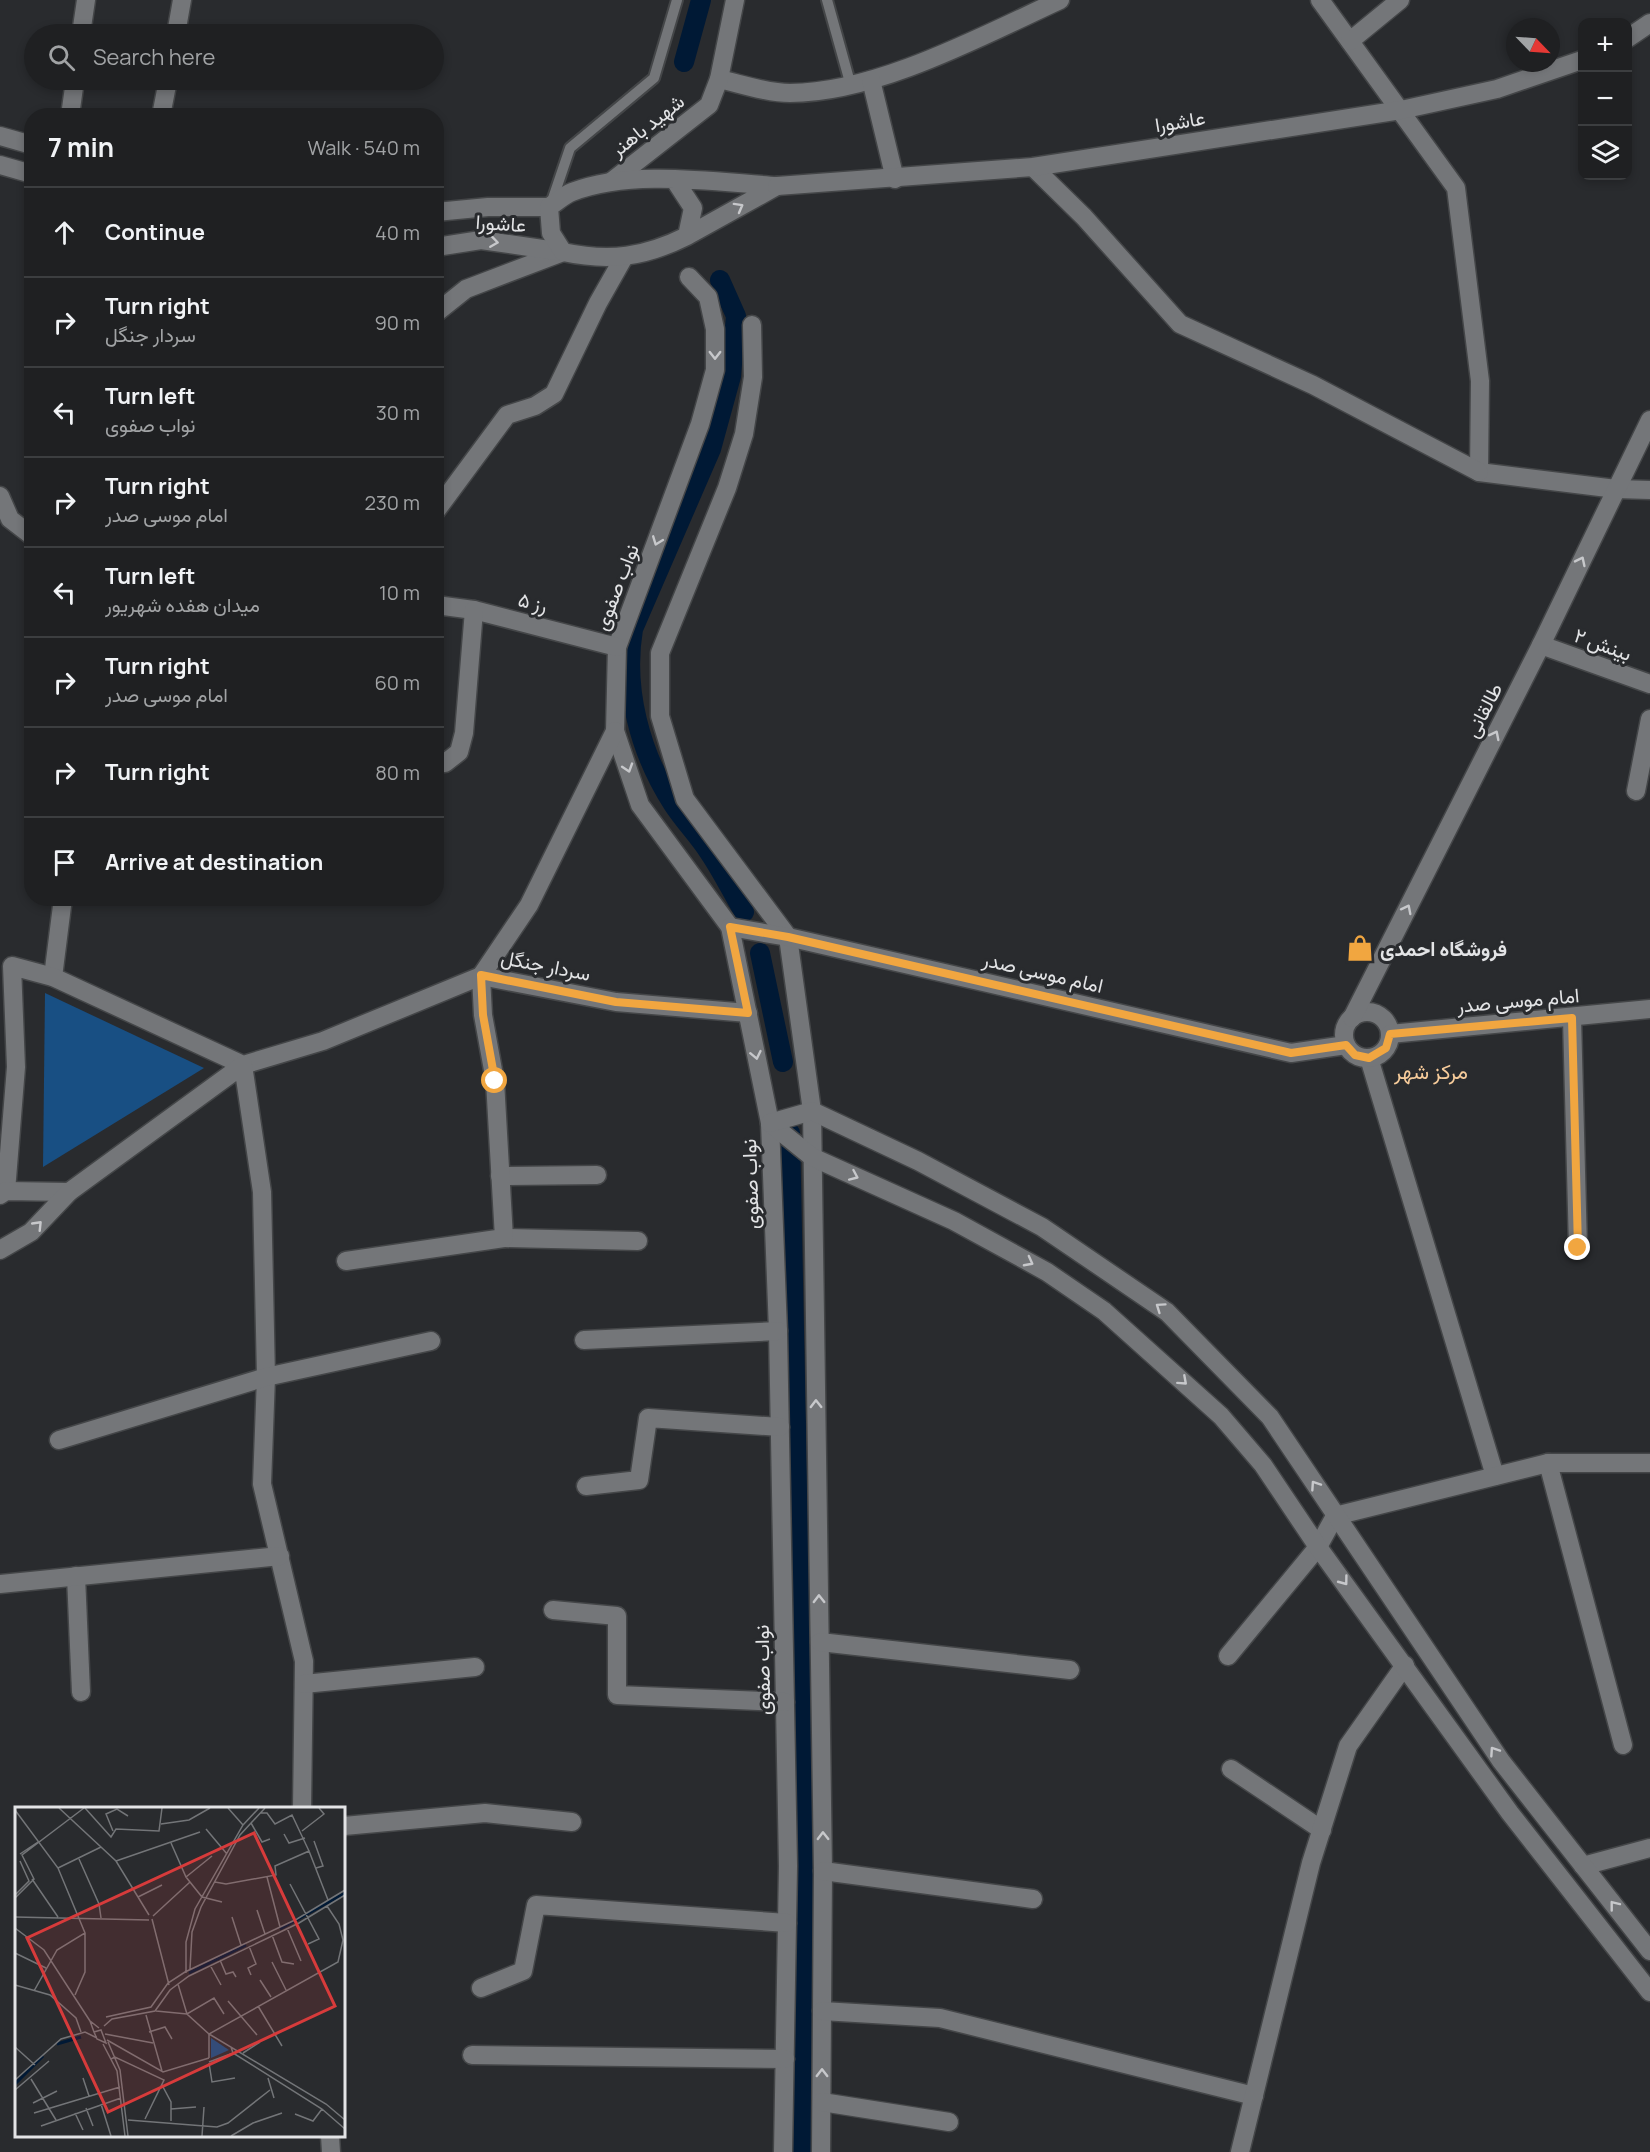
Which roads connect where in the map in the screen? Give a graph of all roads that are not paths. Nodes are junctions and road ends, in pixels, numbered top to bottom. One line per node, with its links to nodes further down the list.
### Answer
1 (86, 0): 10 (street)
2 (183, 0): 11 (street)
3 (677, 0): 32 (lane)
4 (735, 0): 15 (street, شهید باهنر)
5 (827, 0): 17 (lane)
6 (1060, 0): 16 (street)
7 (1320, 0): 13 (street)
8 (1400, 0): 13 (street)
9 (1650, 23): 12 (street)
10 (82, 24)
11 (178, 24)
12 (1632, 35)
13 (1350, 41): 22 (street)
14 (1578, 61): 22 (street, عاشورا)
15 (718, 79): 17 (street); 30 (street, شهید باهنر)
16 (871, 80): 17 (street); 29 (street)
17 (851, 86)
18 (74, 90): 20 (street)
19 (166, 90): 21 (street)
20 (71, 108)
21 (163, 108)
22 (1401, 111): 26 (street, عاشورا); 42 (street)
23 (0, 136): 24 (street)
24 (24, 143)
25 (0, 165): 27 (street)
26 (1034, 167): 29 (street, عاشورا); 42 (street)
27 (24, 172)
28 (674, 179): 30 (street, عاشورا); 31 (street, عاشورا); 34 (street)
29 (895, 179): 31 (street, عاشورا)
30 (612, 181): 32 (street)
31 (777, 186): 34 (street, عاشورا, one-way to 31)
32 (549, 207): 33 (street, عاشورا); 36 (street)
33 (444, 211)
34 (687, 236): 37 (street, عاشورا)
35 (444, 246): 36 (street, عاشورا, one-way to 36)
36 (563, 252): 37 (street, عاشورا); 39 (street)
37 (624, 257): 46 (street)
38 (689, 277): 52 (street, نواب صفوی, one-way to 52)
39 (444, 307)
40 (752, 325): 60 (street)
41 (1650, 420): 43 (street, طالقانی)
42 (1479, 472): 43 (street)
43 (1616, 489): 44 (street); 51 (street, طالقانی, one-way to 43)
44 (1650, 490)
45 (0, 496): 47 (street)
46 (444, 500)
47 (5, 518): 48 (street)
48 (24, 531)
49 (444, 606): 50 (street, رز ۵)
50 (474, 610): 52 (street, رز ۵); 56 (street)
51 (1541, 645): 53 (street, بینش ۲); 66 (street, طالقانی, one-way to 51)
52 (618, 647): 55 (street, نواب صفوی)
53 (1650, 684)
54 (1650, 718): 57 (street)
55 (615, 731): 59 (street, نواب صفوی, one-way to 59); 62 (street)
56 (444, 764)
57 (1636, 791)
58 (62, 906): 63 (street)
59 (730, 927): 60 (street, امام موسی صدر); 65 (street, نواب صفوی)
60 (788, 937): 69 (street, امام موسی صدر); 73 (street)
61 (6, 964): 63 (street); 71 (street)
62 (481, 975): 65 (street, سردار جنگل); 72 (street, سردار جنگل); 78 (street)
63 (53, 977): 72 (street)
64 (1650, 1009): 67 (street, امام موسی صدر)
65 (748, 1013): 75 (street, نواب صفوی, one-way to 75)
66 (1352, 1018): 68 (street); 69 (street)
67 (1572, 1018): 68 (street, امام موسی صدر); 83 (street)
68 (1390, 1034): 70 (street)
69 (1346, 1045): 70 (street)
70 (1369, 1058): 94 (street)
71 (8, 1062): 74 (street)
72 (243, 1065): 79 (street, سردار جنگل); 89 (street)
73 (812, 1111): 75 (street); 76 (street); 96 (street, one-way to 73)
74 (6, 1115): 80 (street)
75 (770, 1123): 76 (street); 86 (street, نواب صفوی)
76 (812, 1157): 97 (street, one-way to 97); 102 (street, one-way to 76)
77 (597, 1175): 78 (street)
78 (501, 1176): 81 (street)
79 (69, 1192): 80 (street); 84 (street, سردار جنگل, one-way to 79)
80 (3, 1193)
81 (504, 1238): 82 (street); 85 (street)
82 (638, 1241)
83 (1578, 1248)
84 (0, 1250)
85 (346, 1261)
86 (778, 1331): 87 (street); 90 (street, نواب صفوی)
87 (584, 1340)
88 (431, 1341): 89 (street)
89 (266, 1377): 91 (street); 98 (street)
90 (780, 1427): 95 (street); 109 (street, نواب صفوی)
91 (59, 1440)
92 (1548, 1463): 93 (street); 94 (street); 110 (street)
93 (1650, 1463)
94 (1496, 1476): 96 (street)
95 (586, 1486)
96 (1335, 1516): 97 (street); 117 (street, one-way to 96)
97 (1318, 1547): 103 (street); 104 (street, one-way to 104)
98 (280, 1556): 99 (street); 107 (street)
99 (76, 1576): 100 (street); 108 (street)
100 (0, 1584)
101 (554, 1610): 109 (street)
102 (820, 1642): 106 (street); 118 (street, one-way to 102)
103 (1228, 1656)
104 (1405, 1665): 115 (street); 123 (street)
105 (475, 1667): 107 (street)
106 (1070, 1670)
107 (304, 1684): 112 (street)
108 (81, 1692)
109 (785, 1702): 120 (street, نواب صفوی)
110 (1623, 1745)
111 (1231, 1769): 115 (street)
112 (302, 1807)
113 (572, 1822): 114 (street)
114 (345, 1826)
115 (1322, 1830): 127 (street)
116 (1650, 1848): 117 (street)
117 (1583, 1866): 121 (street, one-way to 117)
118 (823, 1871): 119 (street); 124 (street)
119 (1032, 1899)
120 (787, 1923): 122 (street); 126 (street, نواب صفوی)
121 (1650, 1951)
122 (481, 1988)
123 (1650, 1992)
124 (822, 2011): 127 (street); 128 (street, one-way to 124)
125 (472, 2055): 126 (street)
126 (785, 2059): 132 (street, نواب صفوی)
127 (1254, 2096): 134 (street)
128 (822, 2102): 129 (street); 133 (street)
129 (949, 2122)
130 (330, 2137): 131 (street)
131 (331, 2152)
132 (783, 2152)
133 (821, 2152)
134 (1240, 2152)

